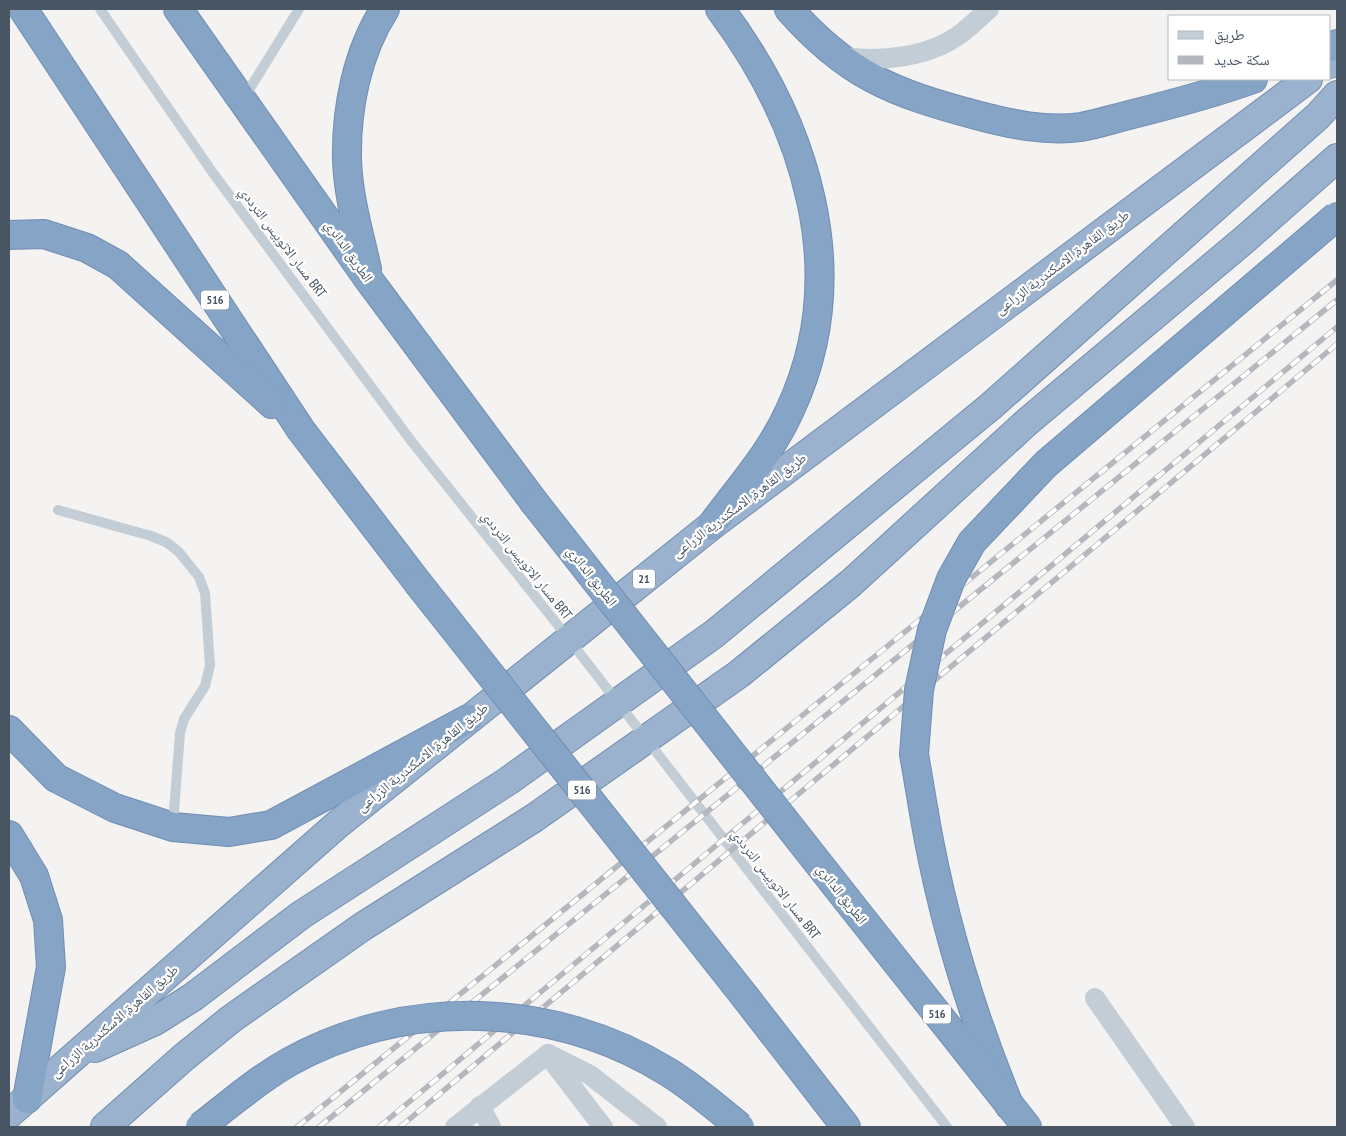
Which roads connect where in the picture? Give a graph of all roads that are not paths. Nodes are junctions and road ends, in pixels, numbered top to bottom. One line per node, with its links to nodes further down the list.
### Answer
1 (23, 9): 18 (highway, 516)
2 (100, 9): 39 (lane, مسار الاتوبيس الترددي BRT)
3 (178, 9): 13 (highway, الطريق الدائري / 516)
4 (299, 9): 13 (lane)
5 (385, 9): 17 (highway)
6 (720, 9): 20 (highway)
7 (789, 9): 9 (highway)
8 (990, 9): 9 (street)
9 (838, 57): 10 (highway)
10 (1250, 80)
11 (1307, 80): 20 (highway, طريق القاهرة, الاسكندرية الزراعى / 21)
12 (1337, 95): 27 (highway)
13 (242, 101): 17 (highway, الطريق الدائري / 516)
14 (1337, 158): 31 (highway)
15 (1337, 216): 28 (highway, bridge)
16 (9, 235): 18 (highway)
17 (370, 280): 28 (highway, الطريق الدائري / 516, bridge)
18 (301, 430): 38 (highway, 516, bridge)
19 (58, 510): 23 (lane)
20 (711, 526): 21 (highway, طريق القاهرة, الاسكندرية الزراعى / 21)
21 (468, 719): 23 (highway); 27 (highway, طريق القاهرة, الاسكندرية الزراعى / 21)
22 (9, 730): 23 (highway)
23 (173, 827)
24 (9, 835): 30 (highway)
25 (1095, 998): 41 (street)
26 (548, 1054): 29 (street); 35 (street); 36 (street)
27 (74, 1056): 30 (highway, طريق القاهرة, الاسكندرية الزراعى / 21)
28 (1009, 1105): 40 (highway, الطريق الدائري / 516)
29 (480, 1106): 33 (street); 34 (street)
30 (18, 1107)
31 (105, 1127)
32 (200, 1127): 37 (highway, bridge)
33 (455, 1127)
34 (491, 1127)
35 (603, 1127)
36 (657, 1127)
37 (740, 1127)
38 (846, 1127)
39 (947, 1127)
40 (1027, 1127)
41 (1184, 1127)

